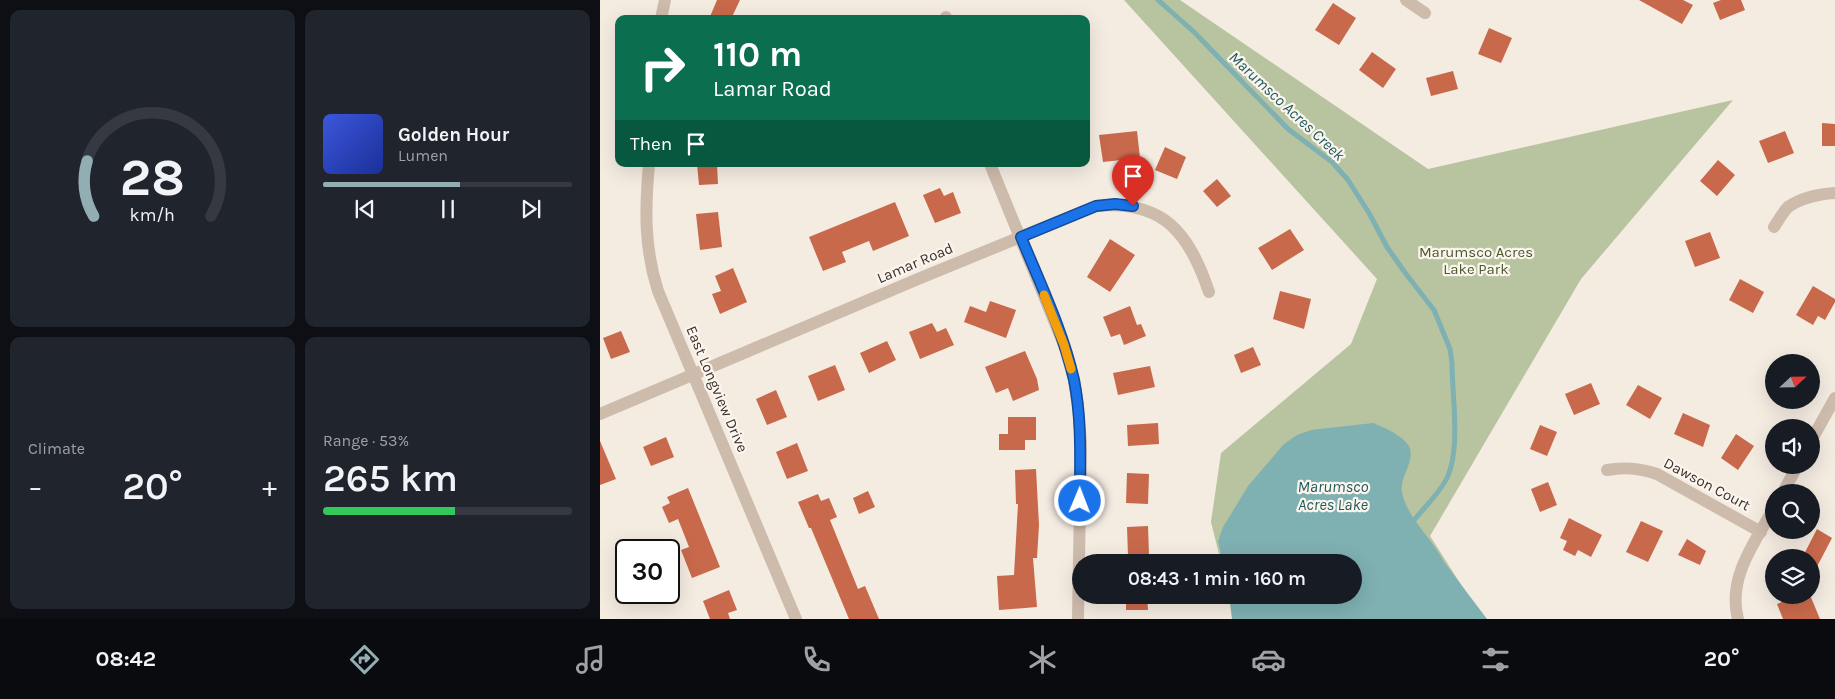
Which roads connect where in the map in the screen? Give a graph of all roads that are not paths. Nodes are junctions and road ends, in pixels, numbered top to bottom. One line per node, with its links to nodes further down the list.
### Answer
1 (665, 0): 4 (street)
2 (1406, 0): 3 (street)
3 (1425, 13)
4 (662, 15)
5 (649, 167): 11 (street, East Longview Drive)
6 (991, 167): 9 (street)
7 (1835, 192): 8 (street)
8 (1774, 227)
9 (1021, 237): 10 (street, Lamar Road); 11 (street, Lamar Road); 19 (street)
10 (1210, 292)
11 (693, 374): 13 (street, Lamar Road); 18 (street, East Longview Drive)
12 (1835, 398): 14 (street)
13 (600, 414)
14 (1820, 425)
15 (1606, 470): 17 (street, Dawson Court)
16 (1765, 525): 17 (street)
17 (1761, 532): 20 (street)
18 (796, 619)
19 (1078, 619)
20 (1738, 619)

